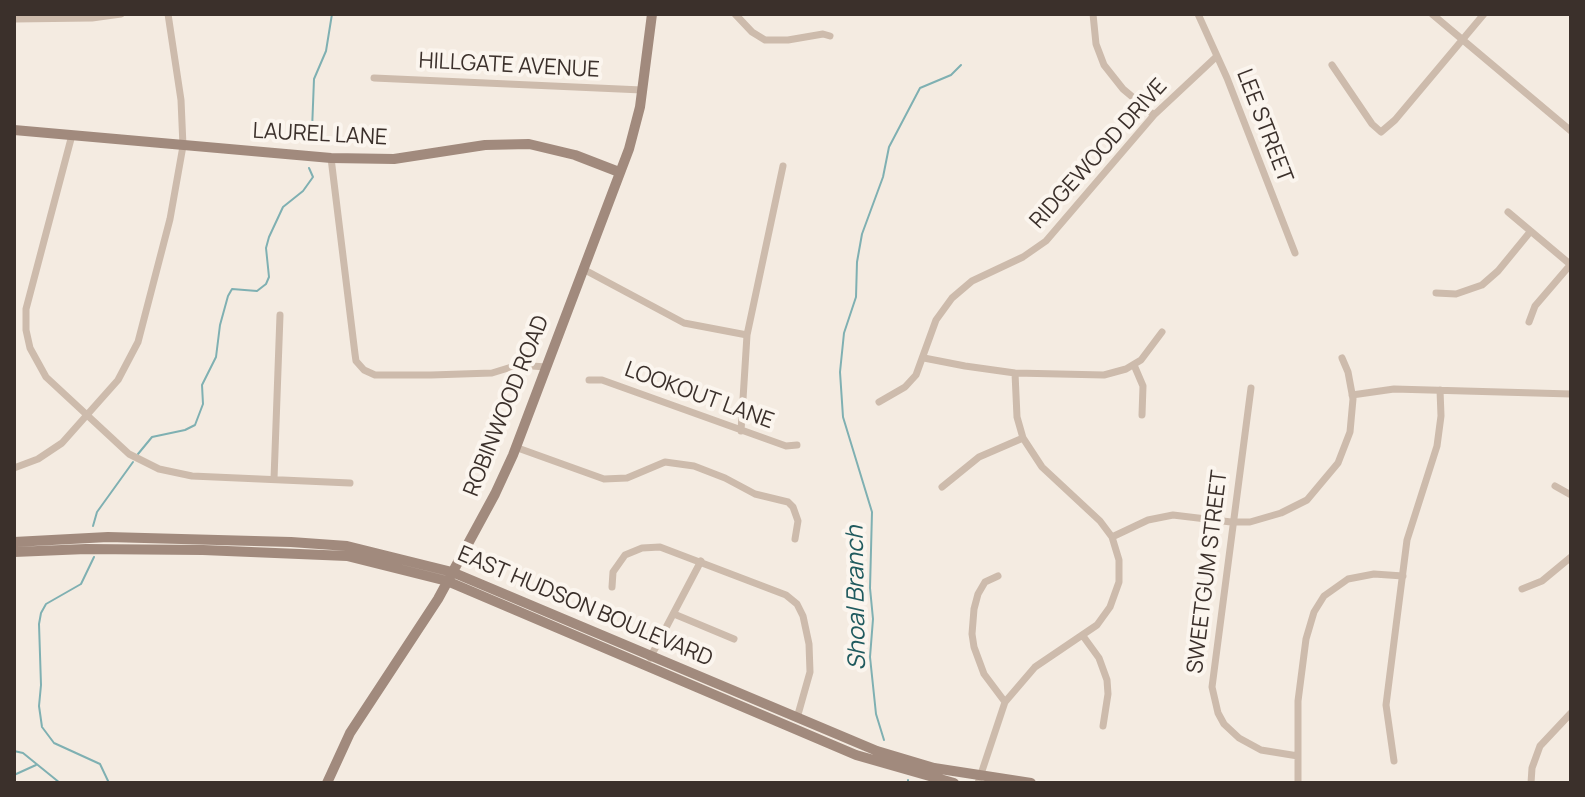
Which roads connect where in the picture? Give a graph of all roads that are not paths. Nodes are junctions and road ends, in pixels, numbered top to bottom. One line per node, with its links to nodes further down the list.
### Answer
1 (121, 14): 9 (street)
2 (168, 14): 20 (street)
3 (652, 14): 15 (main road, ROBINWOOD ROAD)
4 (735, 14): 10 (street)
5 (1093, 14): 16 (street)
6 (1198, 14): 12 (street, LEE STREET)
7 (1432, 14): 11 (street)
8 (1484, 14): 11 (street)
9 (14, 19)
10 (830, 36)
11 (1462, 40): 13 (street); 18 (street)
12 (1216, 57): 16 (street, RIDGEWOOD DRIVE); 26 (street, LEE STREET)
13 (1332, 65)
14 (374, 78): 15 (street, HILLGATE AVENUE)
15 (642, 90): 23 (main road, ROBINWOOD ROAD)
16 (1154, 115): 34 (street, RIDGEWOOD DRIVE)
17 (14, 130): 19 (main road, LAUREL LANE)
18 (1571, 131)
19 (72, 135): 20 (main road, LAUREL LANE); 46 (street)
20 (183, 146): 21 (main road, LAUREL LANE); 46 (street)
21 (331, 158): 23 (main road, LAUREL LANE); 37 (street)
22 (783, 166): 33 (street)
23 (619, 172): 28 (main road, ROBINWOOD ROAD)
24 (1508, 212): 25 (street)
25 (1530, 232): 27 (street); 29 (street)
26 (1295, 253)
27 (1571, 265): 31 (street)
28 (583, 269): 33 (street); 37 (main road, ROBINWOOD ROAD)
29 (1436, 293)
30 (280, 315): 52 (street)
31 (1529, 322)
32 (1162, 332): 36 (street)
33 (747, 335): 47 (street)
34 (924, 358): 38 (street); 44 (street, RIDGEWOOD DRIVE)
35 (1342, 358): 43 (street)
36 (1134, 365): 38 (street); 45 (street)
37 (546, 367): 50 (main road, ROBINWOOD ROAD)
38 (1015, 373): 48 (street)
39 (589, 380): 47 (street, LOOKOUT LANE)
40 (1251, 388): 57 (street, SWEETGUM STREET)
41 (1440, 390): 42 (street); 43 (street); 66 (street)
42 (1571, 394)
43 (1352, 395): 57 (street)
44 (879, 402)
45 (1142, 415)
46 (87, 416): 51 (street); 52 (street)
47 (741, 431): 49 (street, LOOKOUT LANE)
48 (1023, 438): 55 (street); 58 (street)
49 (797, 445)
50 (515, 447): 59 (street); 64 (main road, ROBINWOOD ROAD)
51 (14, 468)
52 (274, 479): 53 (street)
53 (350, 483)
54 (1555, 486): 56 (street)
55 (942, 487)
56 (1571, 495)
57 (1232, 522): 58 (street); 78 (street, SWEETGUM STREET)
58 (1112, 537): 70 (street)
59 (795, 539)
60 (14, 542): 64 (main road, EAST HUDSON BOULEVARD)
61 (14, 552): 64 (main road, EAST HUDSON BOULEVARD)
62 (1571, 557): 68 (street)
63 (701, 561): 67 (street); 69 (street); 75 (street)
64 (450, 576): 72 (main road, EAST HUDSON BOULEVARD); 81 (main road, ROBINWOOD ROAD)
65 (998, 576): 73 (street)
66 (1403, 576): 78 (street); 79 (street)
67 (612, 587)
68 (1522, 589)
69 (674, 614): 71 (street); 72 (street)
70 (1083, 636): 73 (street); 76 (street)
71 (734, 639)
72 (649, 661): 75 (main road, EAST HUDSON BOULEVARD); 77 (main road, EAST HUDSON BOULEVARD)
73 (1005, 702): 80 (street)
74 (1571, 713): 85 (street)
75 (797, 718): 77 (main road); 80 (main road, EAST HUDSON BOULEVARD)
76 (1103, 726)
77 (790, 728): 82 (main road, EAST HUDSON BOULEVARD)
78 (1298, 756): 84 (street)
79 (1394, 761)
80 (980, 780): 83 (main road, EAST HUDSON BOULEVARD)
81 (327, 783)
82 (954, 783)
83 (1031, 783)
84 (1298, 783)
85 (1531, 783)

